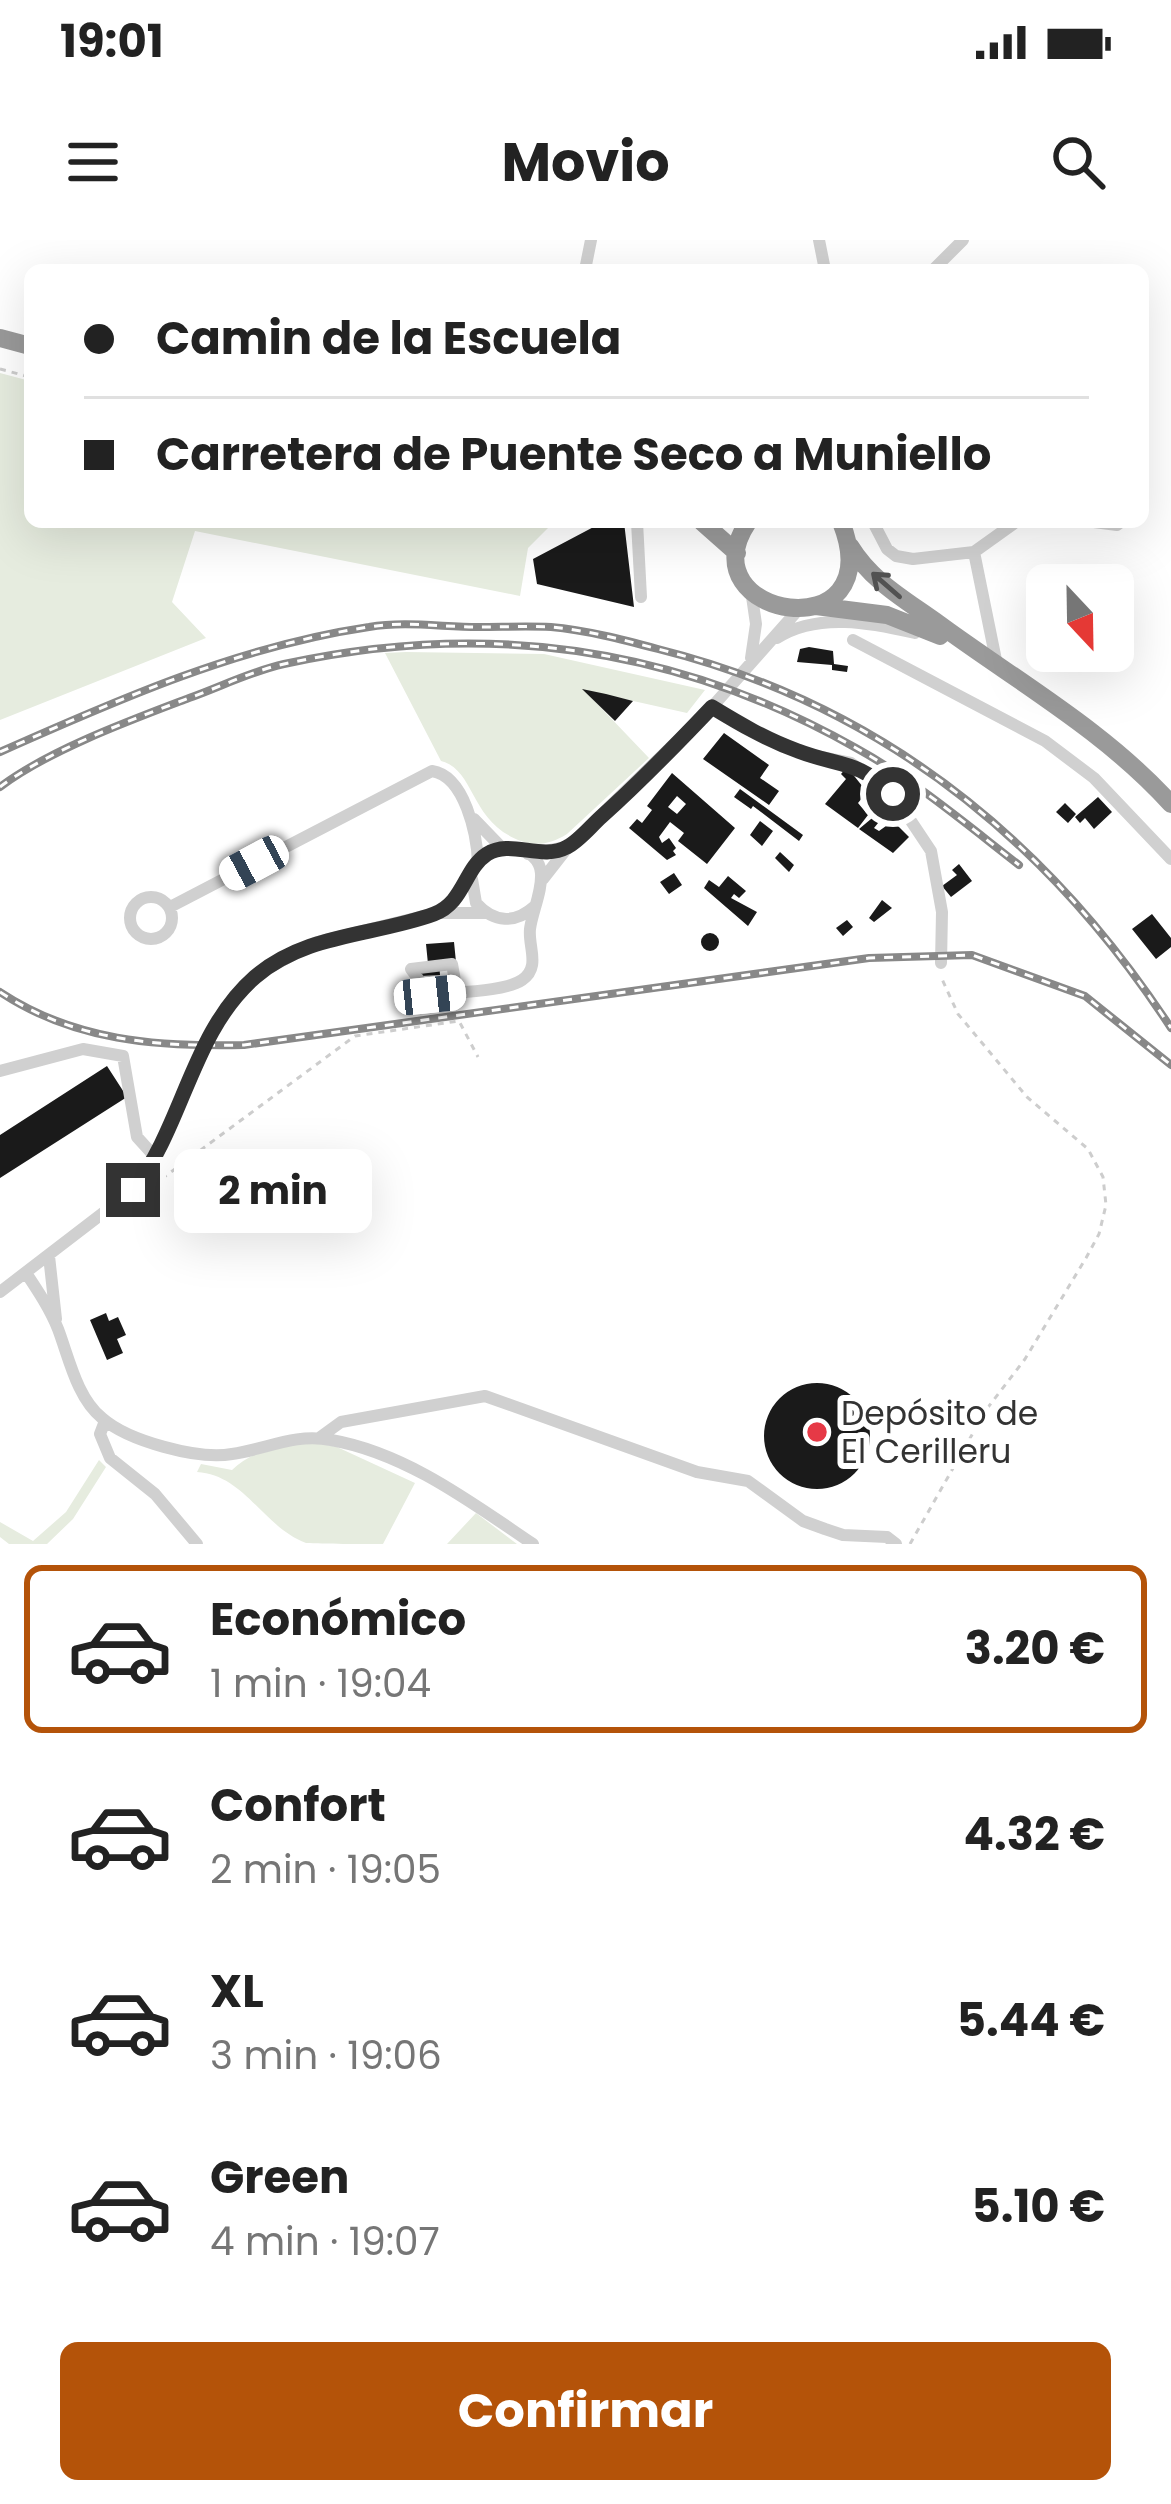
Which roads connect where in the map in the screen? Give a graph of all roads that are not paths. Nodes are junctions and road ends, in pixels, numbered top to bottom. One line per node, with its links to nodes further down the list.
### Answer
1 (607, 240): 3 (street)
2 (963, 240): 4 (street)
3 (588, 241)
4 (939, 264)
5 (637, 528): 15 (street)
6 (709, 528): 13 (highway)
7 (744, 528): 13 (highway)
8 (844, 528): 11 (highway)
9 (876, 528): 12 (street)
10 (1008, 528): 12 (street)
11 (850, 546): 16 (highway); 20 (highway, one-way to 11)
12 (974, 552): 20 (street)
13 (736, 553): 14 (highway)
14 (751, 590): 16 (highway); 19 (street)
15 (641, 597)
16 (806, 608): 17 (highway); 19 (street)
17 (946, 639): 19 (street); 20 (highway)
18 (853, 640): 27 (street)
19 (756, 654): 21 (street)
20 (997, 666): 22 (highway)
21 (712, 707): 24 (street); 35 (street)
22 (1171, 804)
23 (471, 816): 25 (street); 28 (street); 31 (street)
24 (568, 847): 26 (street); 29 (street)
25 (502, 848): 26 (street); 28 (street)
26 (528, 854): 29 (street)
27 (1171, 859)
28 (475, 869): 32 (street); 33 (street)
29 (543, 879): 30 (street)
30 (536, 905): 33 (street); 34 (street)
31 (170, 908)
32 (436, 914): 33 (street); 38 (street)
33 (492, 916): 34 (street)
34 (529, 943): 36 (street)
35 (940, 963)
36 (457, 992): 36 (street)
37 (0, 1071): 38 (street)
38 (156, 1158): 39 (street)
39 (50, 1256): 40 (street); 42 (street)
40 (26, 1273): 41 (street); 42 (street)
41 (0, 1292)
42 (57, 1326): 43 (street)
43 (105, 1421): 44 (street); 45 (street)
44 (319, 1438): 46 (street); 47 (street)
45 (197, 1544)
46 (533, 1544)
47 (896, 1544)

